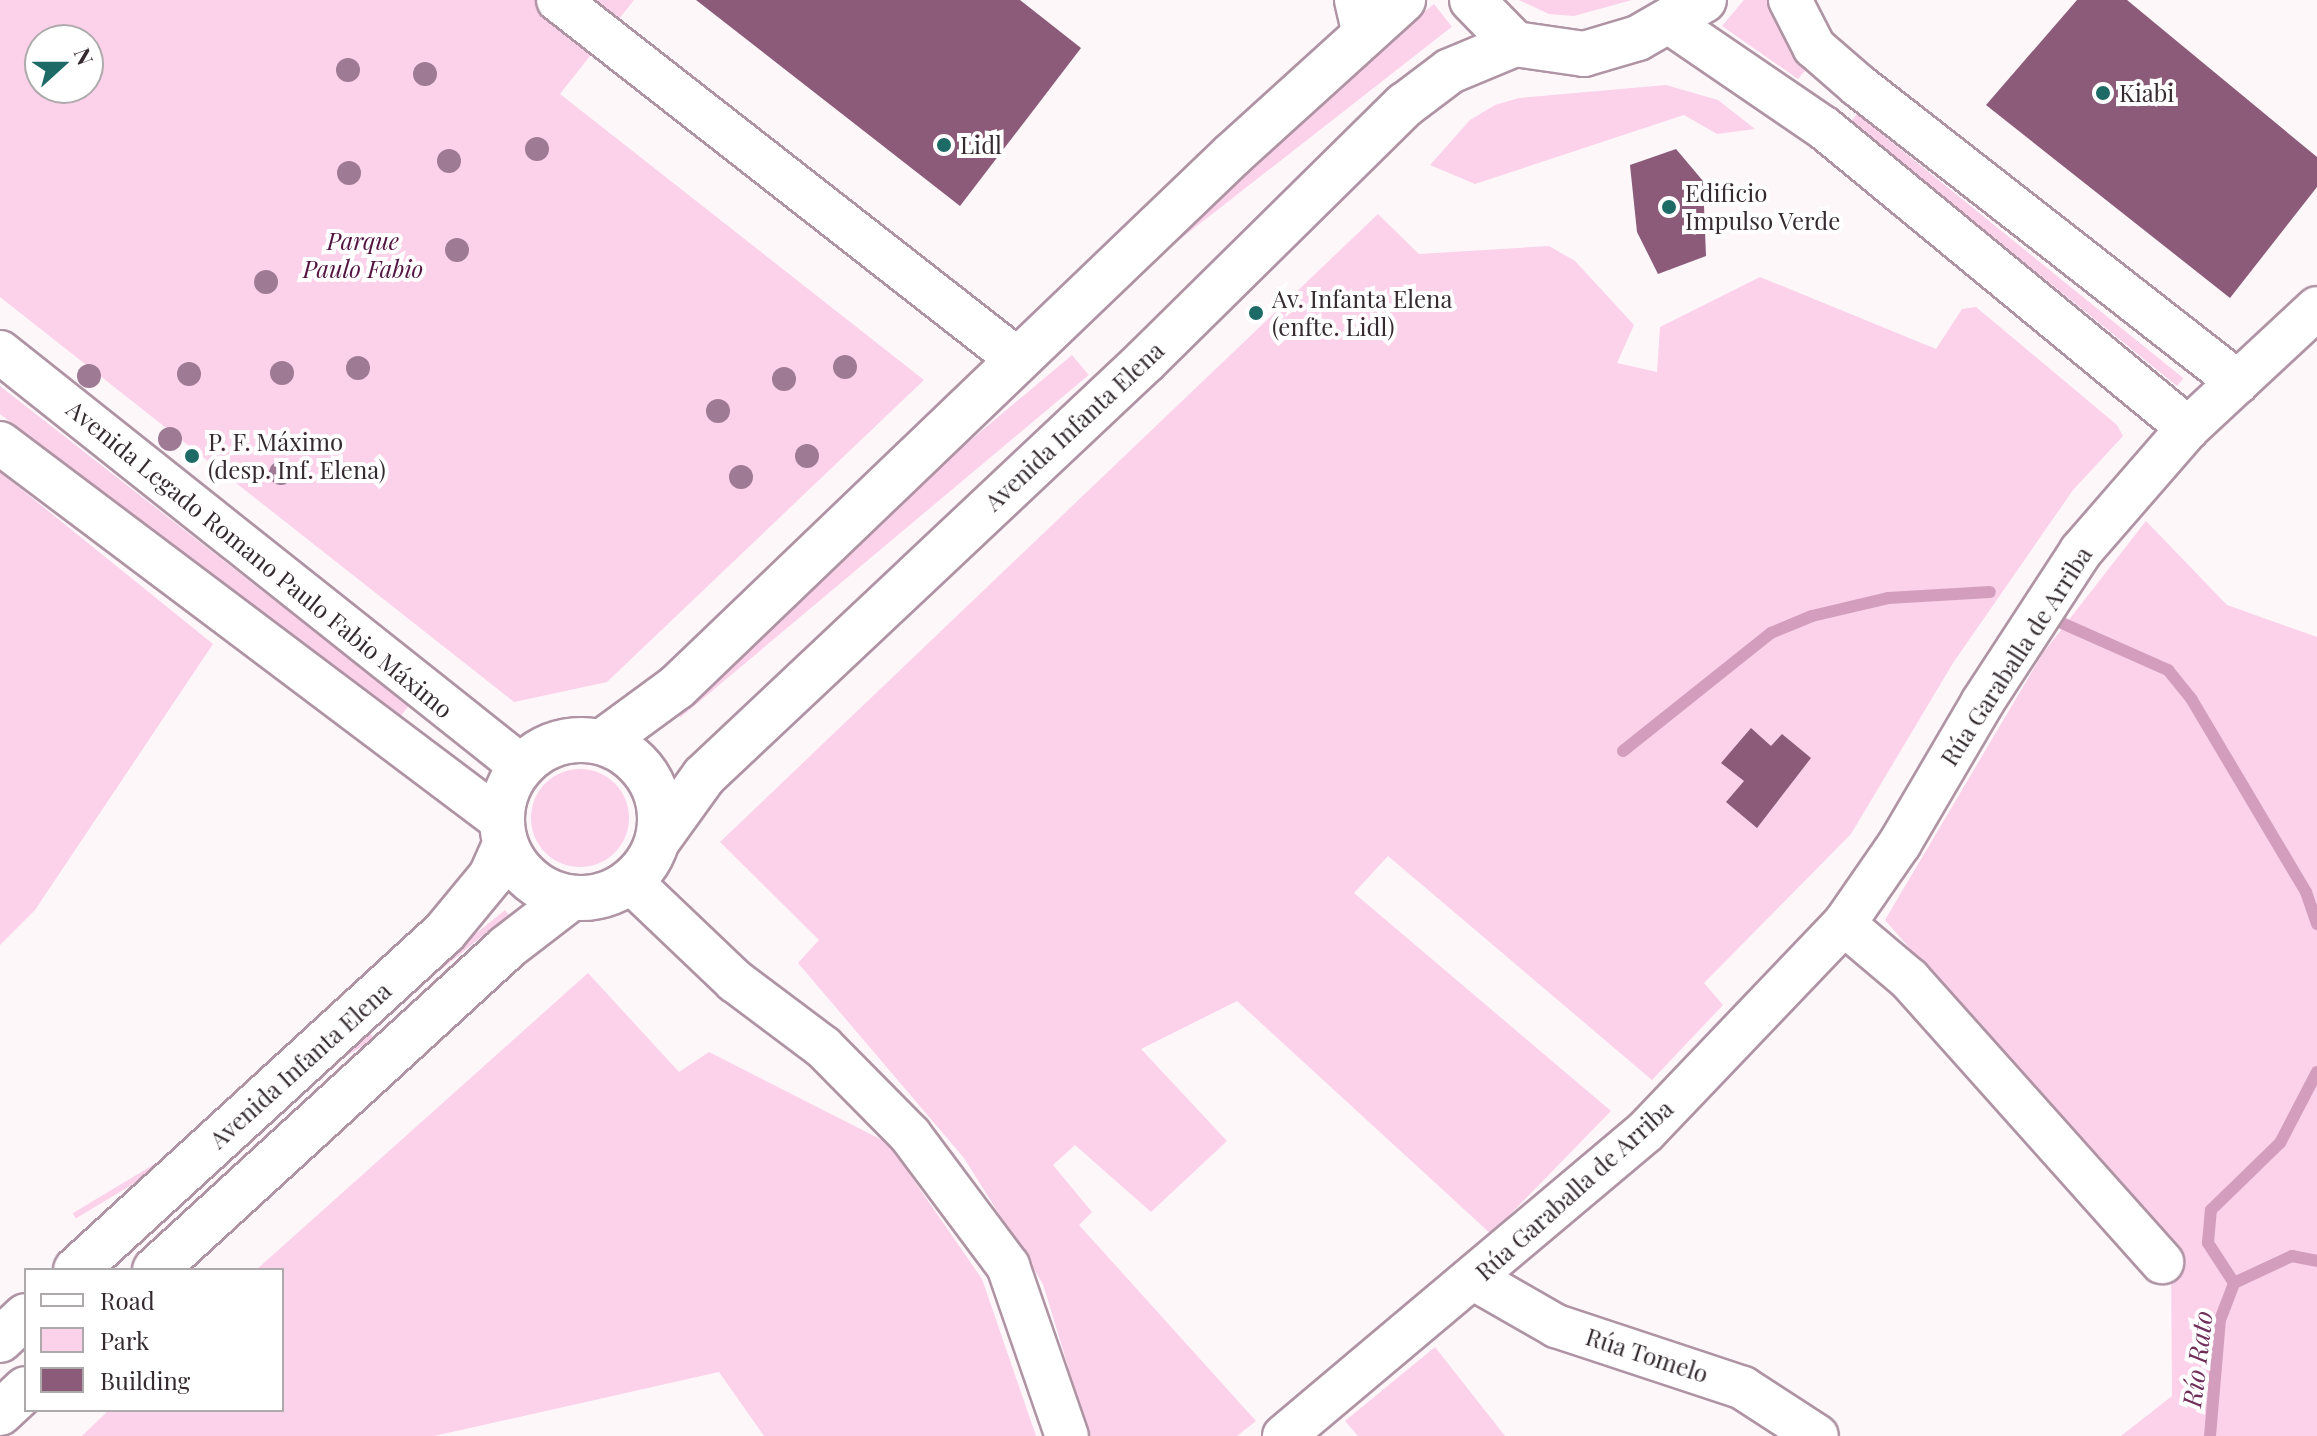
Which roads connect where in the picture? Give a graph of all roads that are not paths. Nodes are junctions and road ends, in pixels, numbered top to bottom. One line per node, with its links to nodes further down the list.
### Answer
1 (558, 0): 10 (street)
2 (1403, 0): 6 (street)
3 (1472, 0): 7 (street)
4 (1790, 0): 11 (street)
5 (1687, 12): 7 (street); 12 (street)
6 (1360, 16): 10 (street)
7 (1515, 44): 17 (street, Avenida Infanta Elena)
8 (2317, 308): 11 (street, Rúa Garaballa de Arriba)
9 (0, 352): 15 (street, Avenida Legado Romano Paulo Fabio Máximo)
10 (1017, 359): 14 (street)
11 (2238, 382): 12 (street, Rúa Garaballa de Arriba)
12 (2188, 428): 20 (street, Rúa Garaballa de Arriba)
13 (0, 443): 16 (street)
14 (602, 742): 15 (street); 17 (street)
15 (521, 766): 16 (street)
16 (503, 832): 19 (street); 22 (street, Avenida Infanta Elena)
17 (658, 840): 18 (street)
18 (631, 882): 19 (street); 29 (street)
19 (571, 898): 23 (street)
20 (1844, 924): 21 (street); 24 (street, Rúa Garaballa de Arriba)
21 (2162, 1262)
22 (78, 1268)
23 (157, 1268)
24 (1474, 1279): 30 (street, Rúa Garaballa de Arriba); 31 (street, Rúa Tomelo)
25 (24, 1318): 26 (street)
26 (0, 1340)
27 (24, 1391): 28 (street)
28 (0, 1413)
29 (1067, 1436)
30 (1284, 1436)
31 (1817, 1436)

